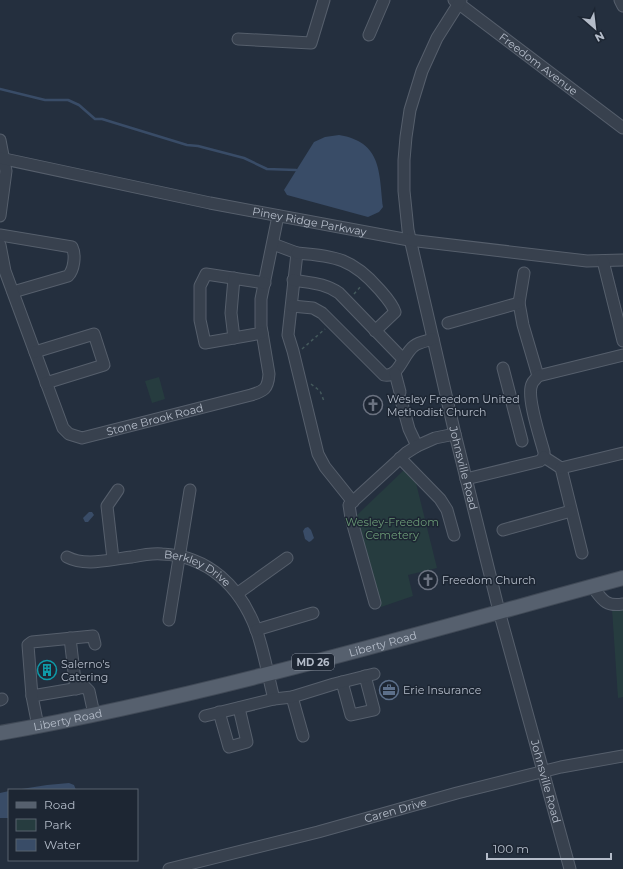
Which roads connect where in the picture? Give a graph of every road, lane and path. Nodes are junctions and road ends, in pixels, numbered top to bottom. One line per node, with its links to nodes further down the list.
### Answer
1 (324, 0): 7 (street)
2 (384, 0): 6 (street)
3 (620, 0): 5 (street)
4 (458, 1): 8 (street, Freedom Avenue); 14 (street, Johnsville Road)
5 (623, 6)
6 (369, 35)
7 (238, 39)
8 (623, 128)
9 (0, 140): 10 (street)
10 (2, 158): 11 (street); 12 (street, Piney Ridge Parkway)
11 (0, 216)
12 (278, 216): 14 (street, Piney Ridge Parkway); 15 (street, Stone Brook Road)
13 (0, 235): 25 (street)
14 (409, 240): 19 (street, Piney Ridge Parkway); 34 (street, Johnsville Road)
15 (273, 244): 17 (street); 24 (street, Stone Brook Road)
16 (0, 245): 25 (street, Stone Brook Road)
17 (297, 253): 22 (street); 23 (street)
18 (623, 260): 19 (street, Piney Ridge Parkway)
19 (603, 261): 35 (street)
20 (524, 273): 27 (street)
21 (234, 278): 24 (street); 33 (street); 33 (street)
22 (369, 278): 26 (path); 31 (street)
23 (293, 280): 26 (street); 28 (street)
24 (265, 283): 32 (street, Stone Brook Road)
25 (13, 292): 37 (street, Stone Brook Road)
26 (347, 301): 31 (street)
27 (519, 303): 30 (street); 42 (street)
28 (292, 306): 29 (street); 58 (street)
29 (333, 323): 36 (path); 41 (street)
30 (448, 323)
31 (376, 331): 39 (street)
32 (262, 333): 33 (street); 44 (street, Stone Brook Road)
33 (234, 338)
34 (433, 339): 39 (street); 48 (street, Johnsville Road)
35 (623, 341)
36 (303, 349)
37 (35, 352): 44 (street, Stone Brook Road); 44 (street)
38 (623, 355): 42 (street)
39 (403, 359): 41 (street)
40 (503, 368): 47 (street)
41 (395, 373): 50 (street)
42 (538, 376): 46 (street)
43 (309, 382): 45 (path)
44 (46, 383)
45 (324, 401)
46 (532, 404): 47 (street); 52 (street)
47 (513, 408): 49 (street)
48 (455, 434): 50 (street); 55 (street, Johnsville Road)
49 (522, 441)
50 (417, 446): 53 (street)
51 (623, 453): 54 (street)
52 (544, 457): 54 (street); 55 (street)
53 (400, 458): 58 (street); 61 (street)
54 (561, 468): 59 (street)
55 (466, 479): 72 (street, Johnsville Road)
56 (118, 490): 66 (street)
57 (190, 490): 63 (street)
58 (353, 502): 70 (street)
59 (571, 511): 60 (street); 62 (street)
60 (503, 530)
61 (454, 535)
62 (582, 553)
63 (179, 556): 66 (street, Berkley Drive); 69 (street, Berkley Drive); 74 (street)
64 (67, 557): 66 (street, Berkley Drive)
65 (287, 558): 69 (street)
66 (113, 559)
67 (623, 578): 68 (main road, Liberty Road / MD 26)
68 (592, 586): 71 (street); 72 (main road, Liberty Road / MD 26)
69 (238, 593): 75 (street, Berkley Drive)
70 (375, 603)
71 (623, 604)
72 (500, 611): 78 (main road, Liberty Road / MD 26); 92 (street, Johnsville Road)
73 (313, 614): 75 (street)
74 (169, 620)
75 (256, 630): 78 (street, Berkley Drive)
76 (70, 638): 77 (street); 80 (street); 81 (street)
77 (94, 644)
78 (268, 673): 83 (street, Berkley Drive); 86 (main road, Liberty Road / MD 26)
79 (342, 682): 79 (street); 82 (street)
80 (76, 689): 81 (street); 86 (street)
81 (32, 696): 88 (street)
82 (292, 697): 83 (street); 90 (street)
83 (274, 699): 84 (street)
84 (239, 708): 85 (street); 85 (street)
85 (220, 712): 87 (street)
86 (94, 714): 88 (main road, Liberty Road / MD 26)
87 (205, 716)
88 (38, 726): 89 (main road, Liberty Road / MD 26)
89 (0, 733)
90 (303, 736)
91 (623, 756): 92 (street, Caren Drive)
92 (544, 771): 93 (street, Caren Drive); 94 (street, Johnsville Road)
93 (169, 869)
94 (570, 869)

